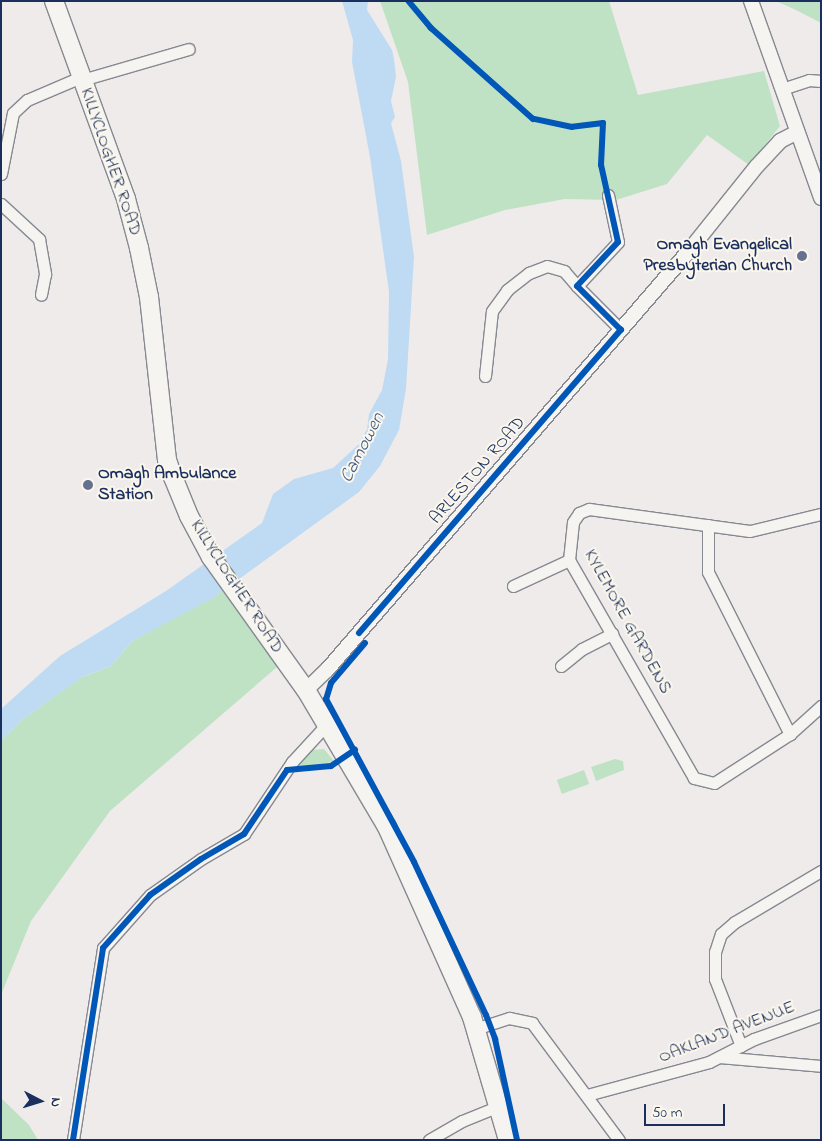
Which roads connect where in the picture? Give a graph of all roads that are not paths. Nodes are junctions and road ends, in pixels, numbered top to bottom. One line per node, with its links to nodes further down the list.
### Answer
1 (54, 1): 4 (highway, KILLYCLOGHER ROAD)
2 (751, 1): 6 (street)
3 (189, 49): 4 (street)
4 (82, 78): 8 (street); 22 (highway, KILLYCLOGHER ROAD)
5 (821, 81): 6 (street)
6 (782, 89): 7 (street)
7 (796, 133): 9 (street); 14 (street, ARLESTON ROAD)
8 (1, 174)
9 (820, 194)
10 (608, 195): 12 (street)
11 (1, 204): 13 (street)
12 (577, 286): 14 (street); 15 (street)
13 (41, 295)
14 (621, 330): 22 (street, ARLESTON ROAD)
15 (485, 376)
16 (821, 514): 17 (street, KYLEMORE GARDENS)
17 (708, 525): 18 (street, KYLEMORE GARDENS); 25 (street)
18 (569, 560): 19 (street); 20 (street, KYLEMORE GARDENS)
19 (513, 586)
20 (612, 634): 21 (street); 25 (street, KYLEMORE GARDENS)
21 (560, 666)
22 (306, 690): 24 (highway, KILLYCLOGHER ROAD)
23 (821, 706): 25 (street, KYLEMORE GARDENS)
24 (326, 725): 28 (highway, KILLYCLOGHER ROAD); 34 (street)
25 (790, 734)
26 (821, 871): 29 (street)
27 (821, 1015): 29 (street, OAKLAND AVENUE)
28 (475, 1028): 32 (street); 33 (highway, KILLYCLOGHER ROAD)
29 (741, 1046): 30 (street, OAKLAND AVENUE)
30 (719, 1057): 31 (street); 32 (street, OAKLAND AVENUE)
31 (821, 1066)
32 (587, 1095): 37 (street)
33 (499, 1106): 35 (street); 36 (highway, KILLYCLOGHER ROAD)
34 (73, 1140)
35 (429, 1140)
36 (508, 1140)
37 (619, 1140)

